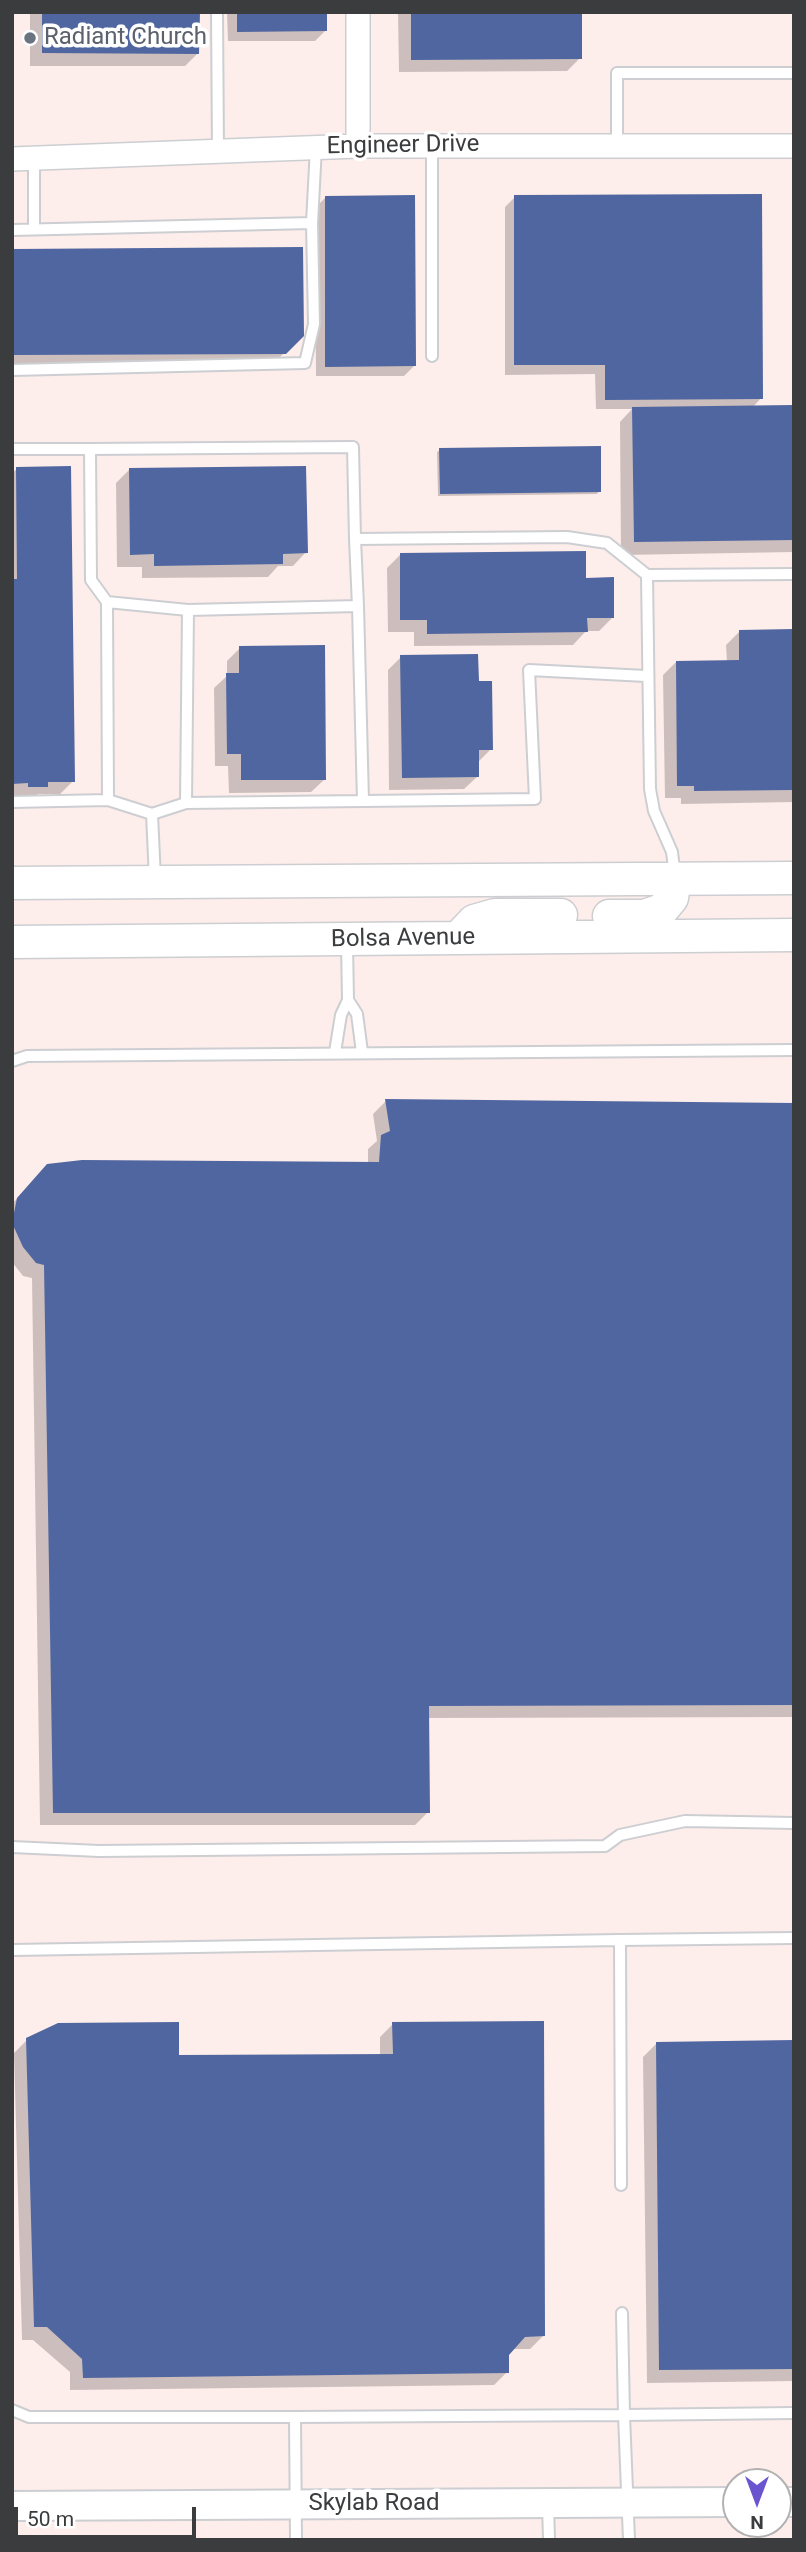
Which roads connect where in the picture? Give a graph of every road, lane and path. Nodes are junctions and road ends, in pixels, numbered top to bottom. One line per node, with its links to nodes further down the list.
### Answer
1 (217, 12): 9 (lane)
2 (358, 12): 4 (street)
3 (794, 74): 6 (lane)
4 (358, 146): 5 (street, Engineer Drive); 8 (street, Engineer Drive)
5 (432, 146): 6 (street, Engineer Drive); 14 (lane)
6 (617, 146): 7 (street, Engineer Drive)
7 (794, 146)
8 (316, 147): 9 (street, Engineer Drive); 11 (lane)
9 (218, 151): 10 (street, Engineer Drive)
10 (23, 159): 12 (lane)
11 (312, 223): 12 (lane); 15 (lane)
12 (34, 229): 13 (lane)
13 (12, 230)
14 (432, 356)
15 (12, 370)
16 (12, 449): 17 (lane)
17 (90, 449): 18 (lane); 21 (lane)
18 (355, 539): 19 (lane); 22 (lane)
19 (647, 575): 20 (lane); 24 (lane)
20 (794, 575)
21 (107, 602): 23 (lane); 25 (lane)
22 (358, 606): 23 (lane); 26 (lane)
23 (188, 610): 28 (lane)
24 (646, 676): 26 (lane); 30 (lane)
25 (108, 800): 27 (lane); 29 (lane)
26 (363, 801): 28 (lane)
27 (12, 802)
28 (186, 803): 29 (lane)
29 (152, 814): 32 (lane)
30 (675, 878): 31 (main road); 32 (main road); 35 (main road)
31 (794, 878)
32 (155, 882): 33 (main road)
33 (12, 883)
34 (794, 935): 35 (main road, Bolsa Avenue)
35 (458, 938): 36 (main road, Bolsa Avenue)
36 (347, 940): 37 (main road, Bolsa Avenue); 38 (lane)
37 (12, 942)
38 (348, 1000): 40 (lane); 41 (lane)
39 (794, 1050): 41 (lane)
40 (335, 1052): 41 (lane); 42 (lane)
41 (362, 1052)
42 (12, 1061)
43 (794, 1823): 44 (lane)
44 (12, 1847)
45 (794, 1938): 46 (lane)
46 (620, 1940): 47 (lane); 48 (lane)
47 (12, 1950)
48 (621, 2185)
49 (622, 2314): 52 (lane)
50 (12, 2410): 53 (lane)
51 (794, 2413): 52 (lane)
52 (624, 2415): 53 (lane); 56 (lane)
53 (295, 2417): 57 (lane)
54 (722, 2502): 56 (street, Skylab Road)
55 (548, 2503): 56 (street, Skylab Road); 57 (street, Skylab Road); 60 (lane)
56 (627, 2503): 61 (lane)
57 (295, 2504): 58 (street, Skylab Road); 59 (lane)
58 (12, 2506)
59 (296, 2540)
60 (549, 2540)
61 (629, 2540)

